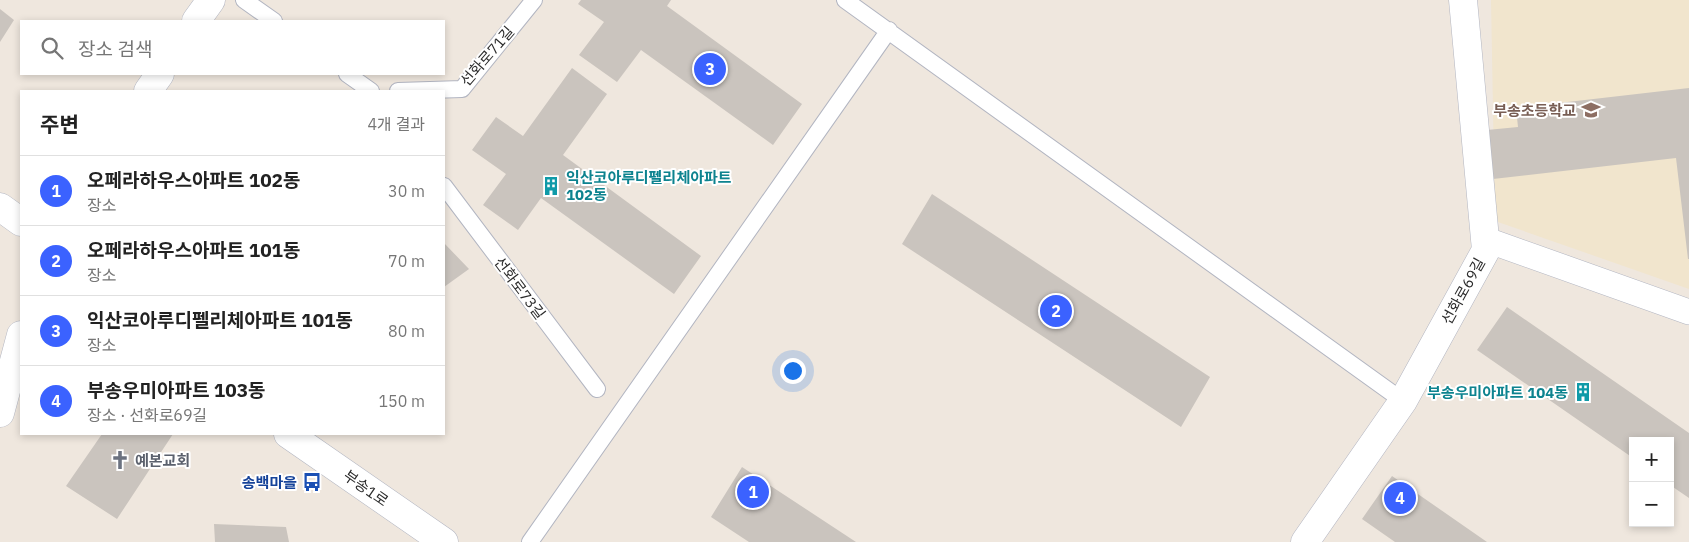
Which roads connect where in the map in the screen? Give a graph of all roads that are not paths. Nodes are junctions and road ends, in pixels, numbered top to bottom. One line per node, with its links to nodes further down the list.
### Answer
1 (211, 0): 6 (street)
2 (244, 0): 7 (lane)
3 (534, 0): 13 (lane, 선화로71길)
4 (845, 0): 8 (lane)
5 (1462, 0): 17 (street, 선화로69길)
6 (197, 20)
7 (273, 20)
8 (889, 30): 21 (lane); 25 (lane)
9 (159, 75): 11 (street)
10 (348, 75): 12 (lane)
11 (149, 90)
12 (370, 90)
13 (430, 90)
14 (445, 187): 20 (lane, 선화로73길)
15 (0, 207): 16 (street)
16 (20, 221)
17 (1484, 239): 18 (street); 21 (street, 선화로69길)
18 (1689, 312)
19 (20, 339): 22 (street)
20 (597, 389)
21 (1404, 401): 26 (street, 선화로69길)
22 (0, 413)
23 (289, 435): 24 (street, 부송1로)
24 (444, 542)
25 (530, 542)
26 (1305, 542)

